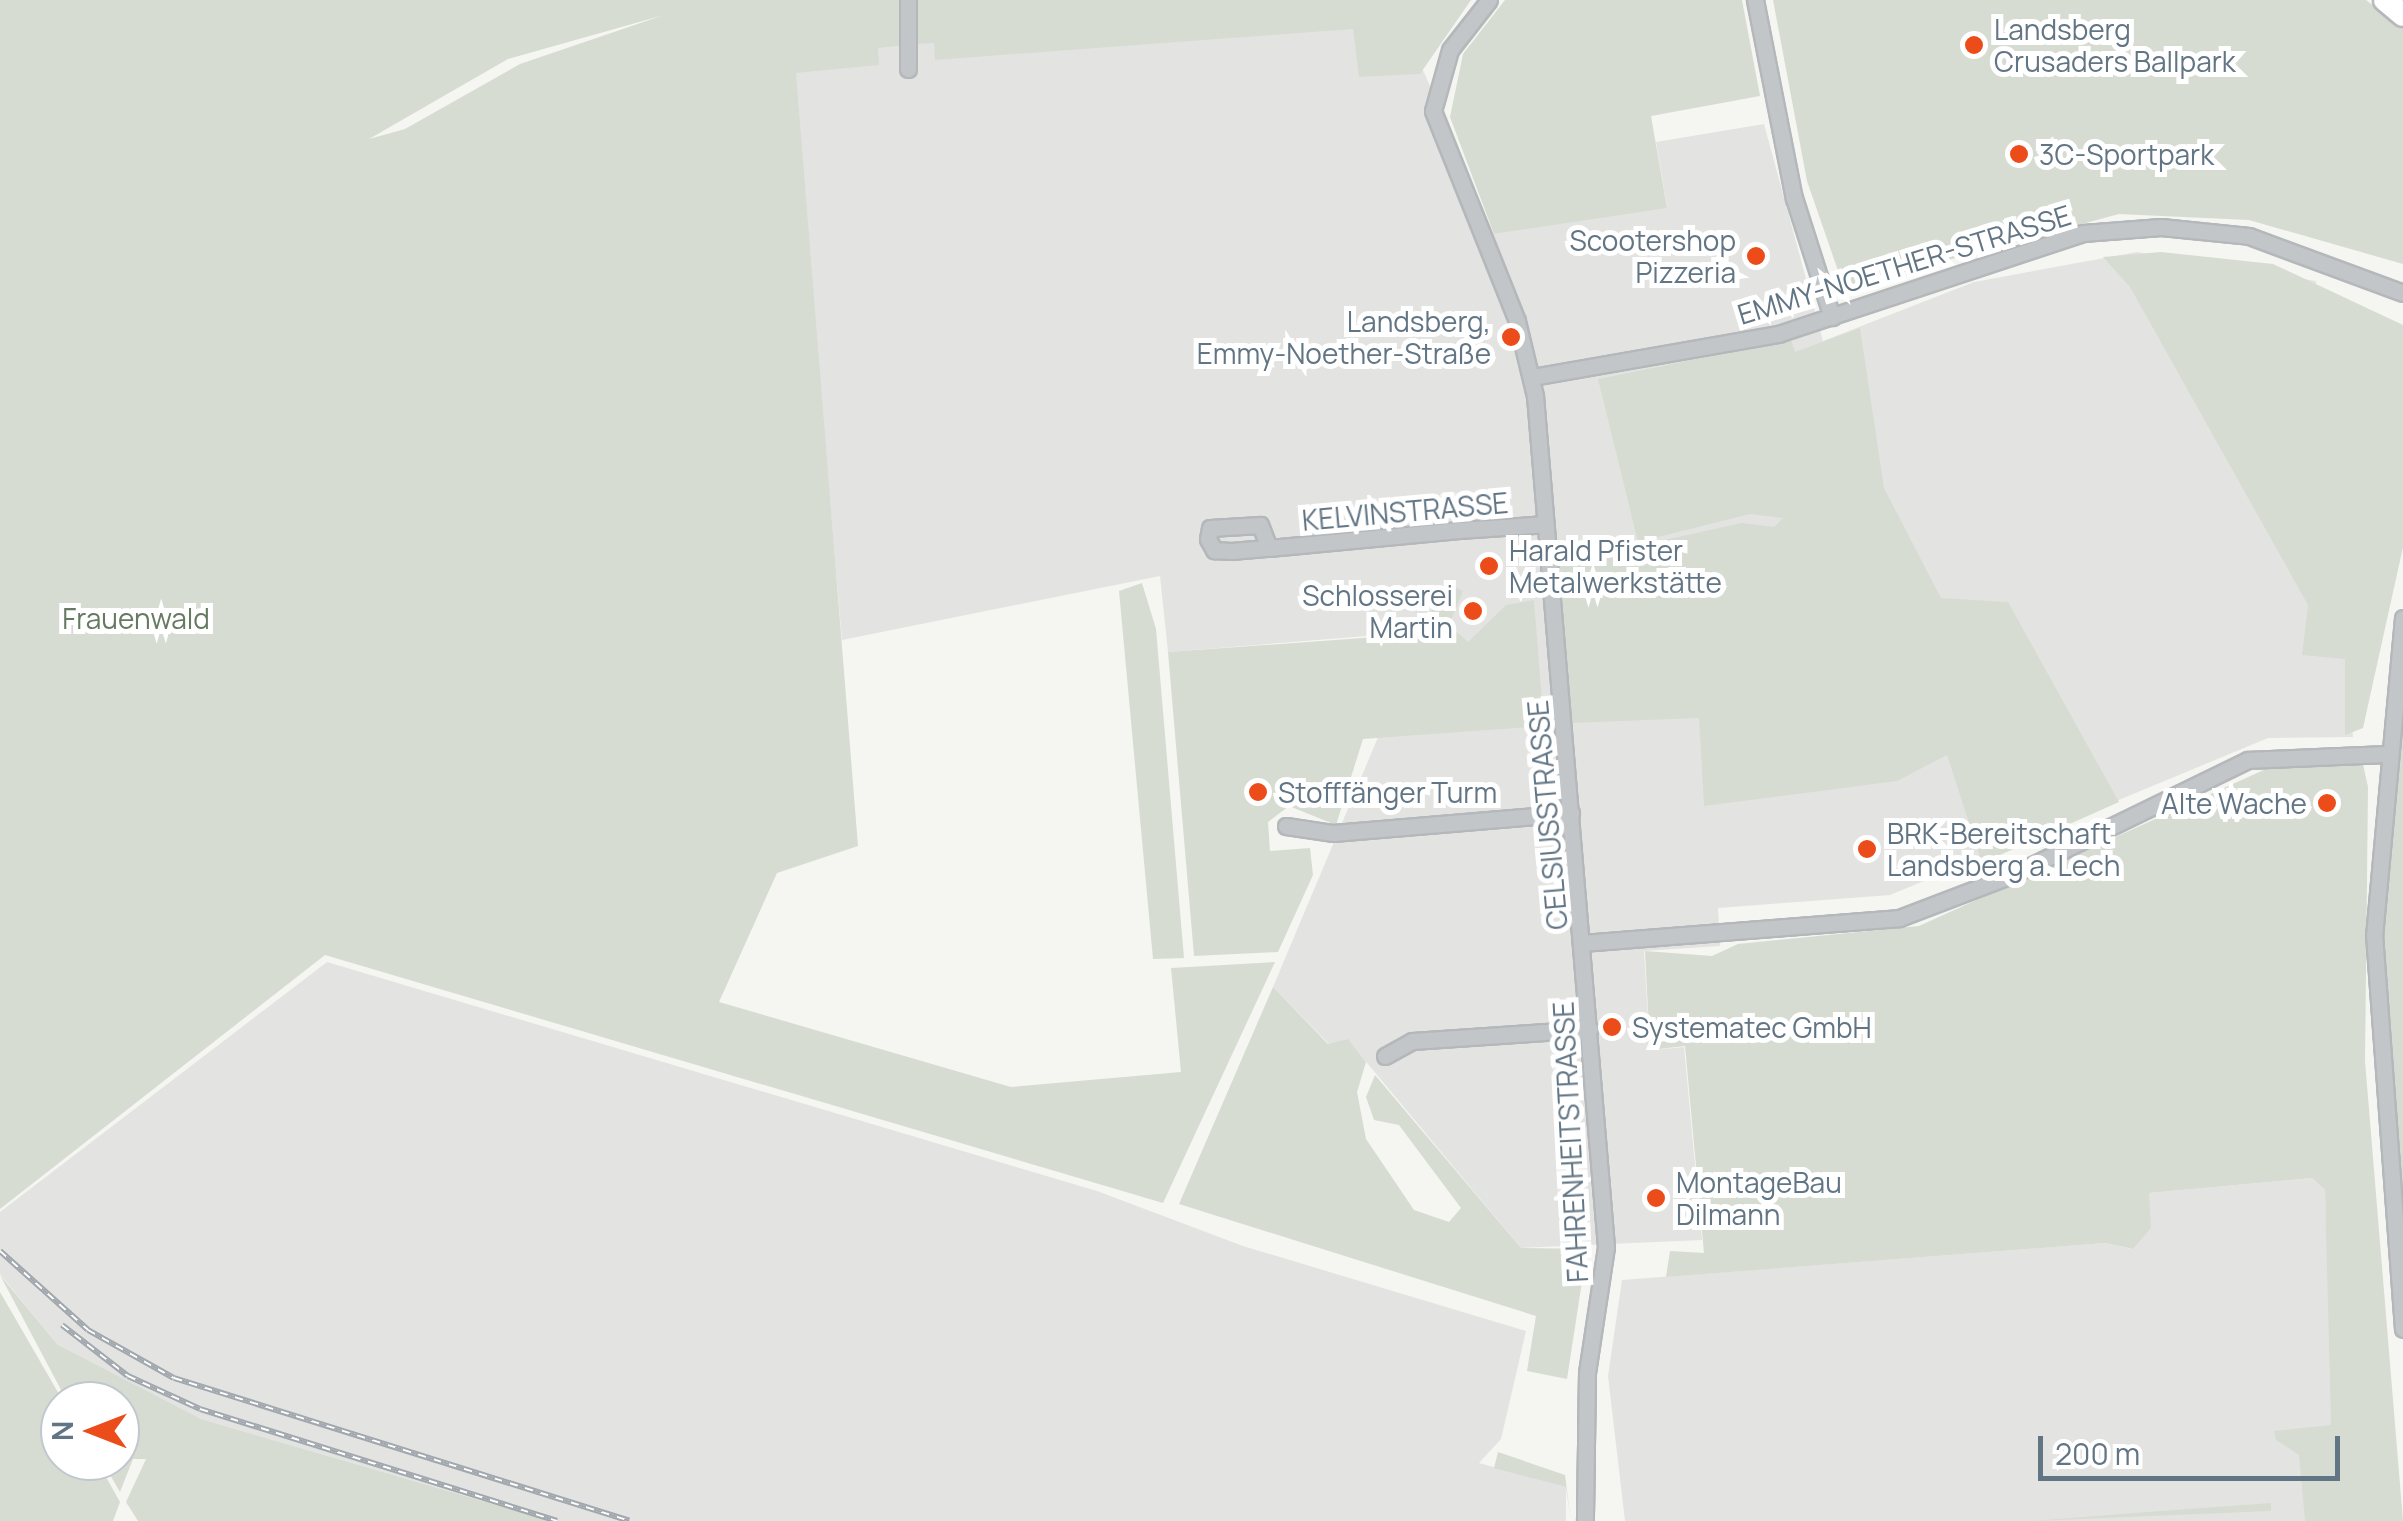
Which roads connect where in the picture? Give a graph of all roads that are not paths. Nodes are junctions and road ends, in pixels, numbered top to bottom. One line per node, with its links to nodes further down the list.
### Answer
1 (908, 0): 6 (street)
2 (1488, 0): 9 (street, CELSIUSSTRASSE)
3 (1755, 0): 8 (street)
4 (2385, 0): 5 (highway)
5 (2403, 16)
6 (908, 69)
7 (2403, 293): 8 (street, EMMY-NOETHER-STRASSE)
8 (1832, 317): 9 (street, EMMY-NOETHER-STRASSE)
9 (1532, 378): 10 (street, CELSIUSSTRASSE)
10 (1545, 524): 11 (street, KELVINSTRASSE); 14 (street, CELSIUSSTRASSE)
11 (1269, 548)
12 (2403, 618): 13 (street)
13 (2385, 754): 16 (street, CELSIUSSTRASSE); 19 (street)
14 (1571, 812): 15 (street); 16 (street, CELSIUSSTRASSE)
15 (1286, 826)
16 (1583, 943): 17 (street, FAHRENHEITSTRASSE)
17 (1590, 1029): 18 (street); 20 (street, FAHRENHEITSTRASSE)
18 (1384, 1056)
19 (2403, 1329)
20 (1585, 1521)

